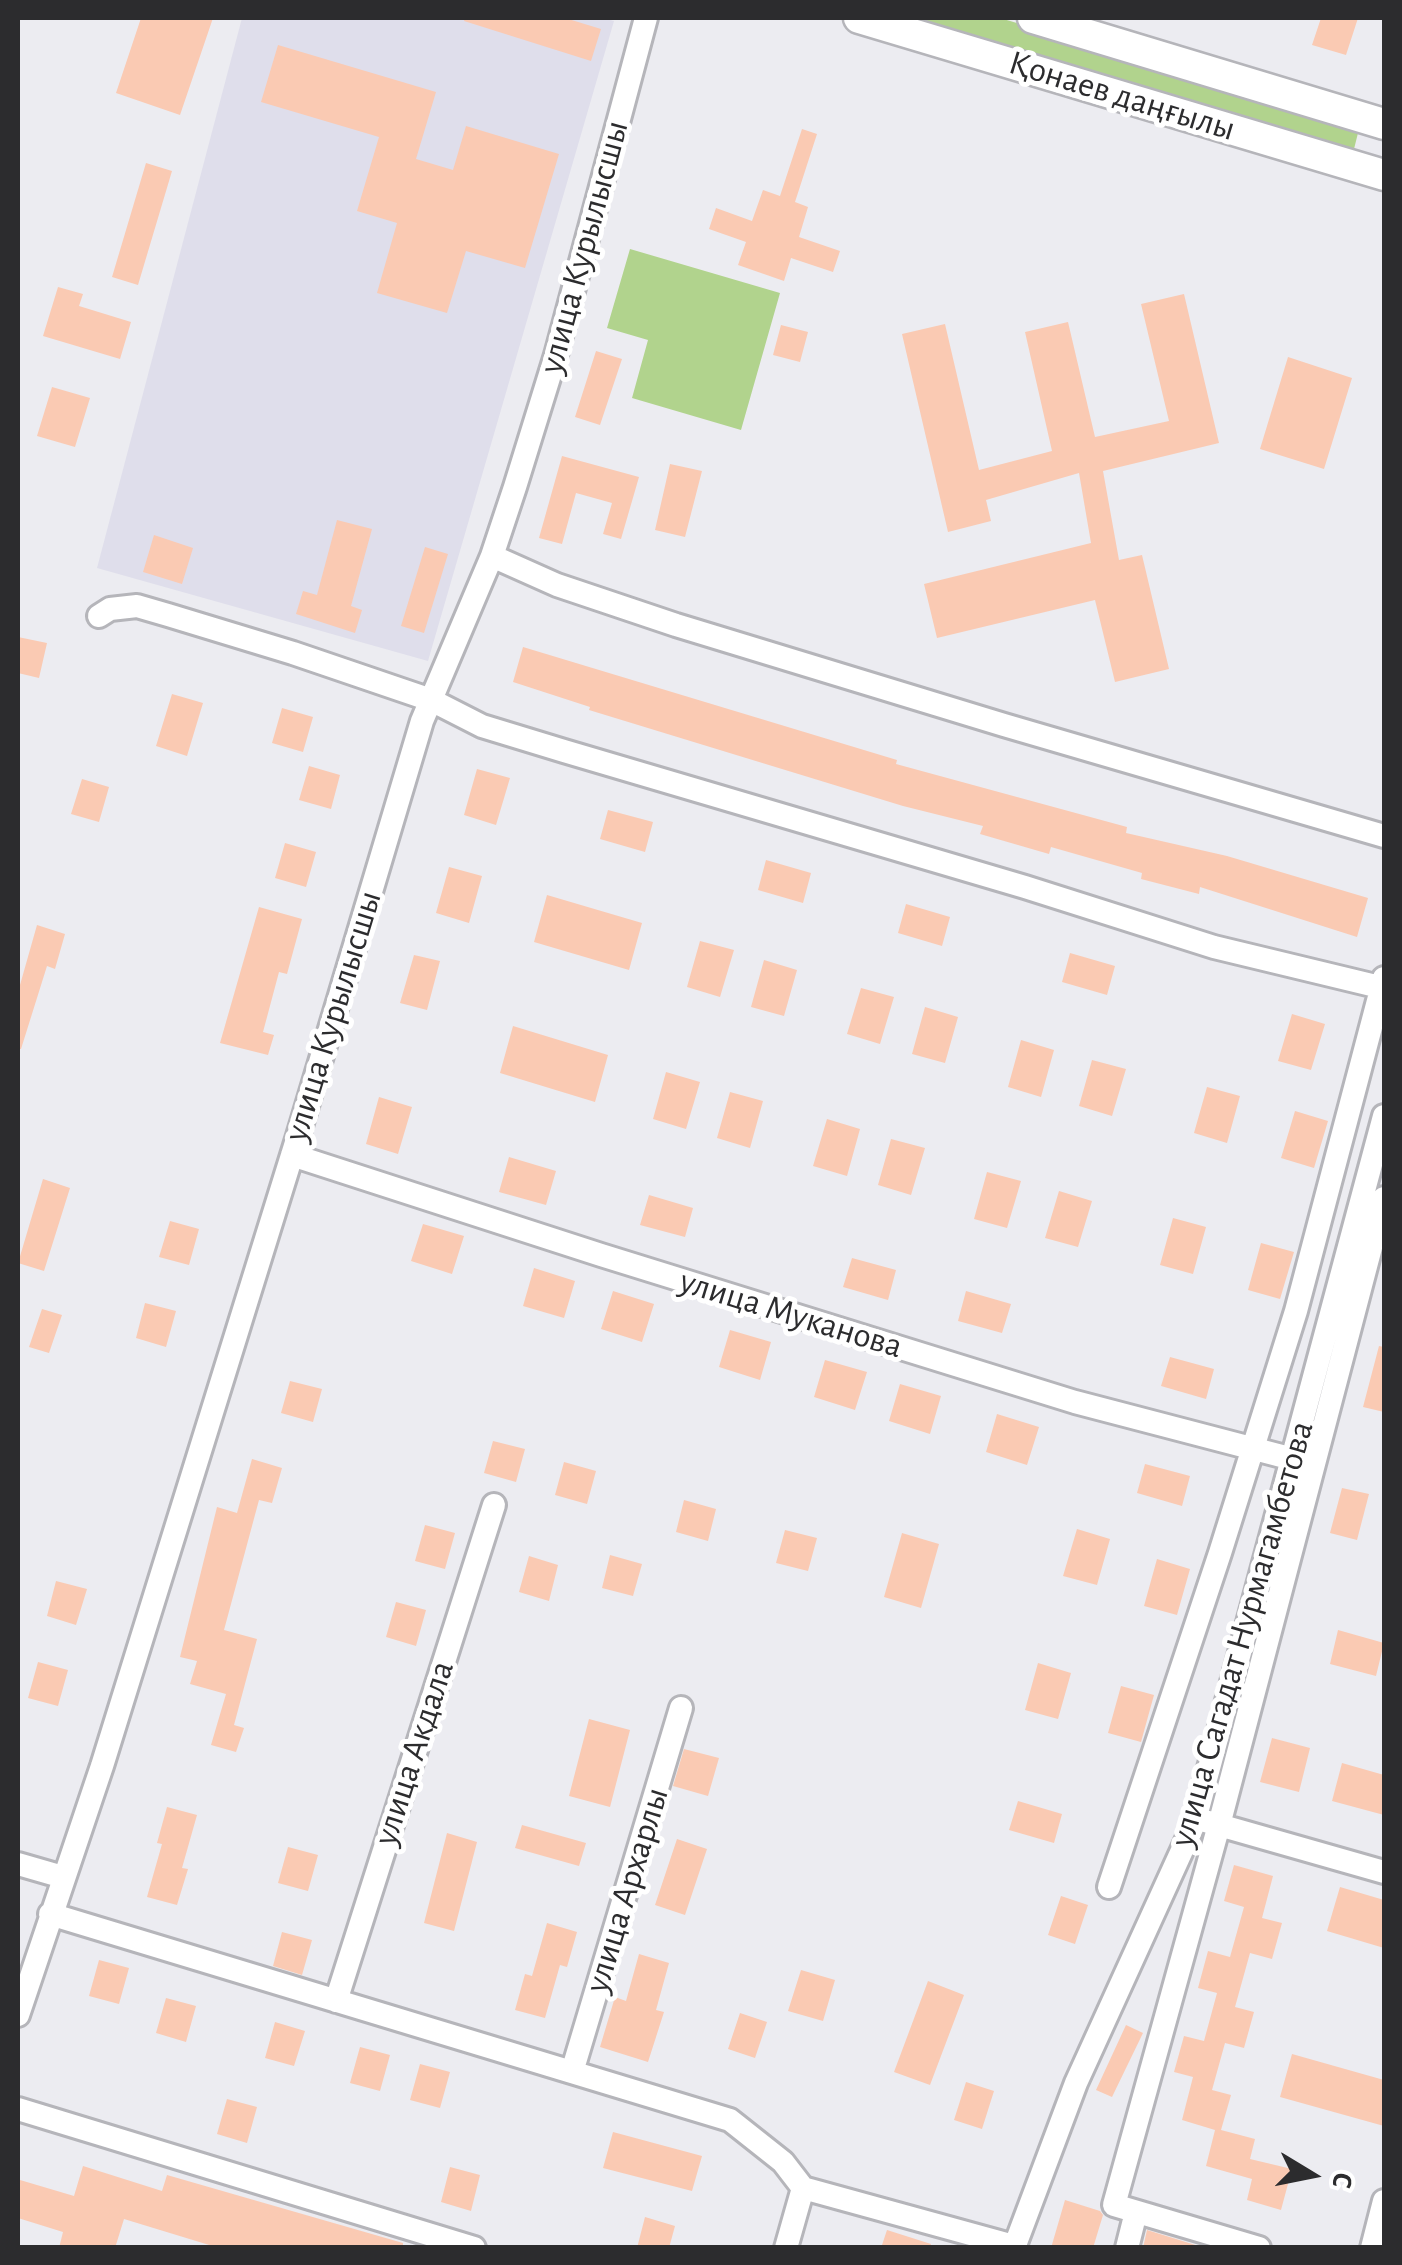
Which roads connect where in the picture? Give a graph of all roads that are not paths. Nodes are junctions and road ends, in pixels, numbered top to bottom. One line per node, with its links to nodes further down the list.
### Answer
1 (646, 18): 6 (street, улица Курылысшы)
2 (859, 18): 5 (main road, Қонаев даңғылы)
3 (1033, 18): 4 (main road, Қонаев даңғылы)
4 (1384, 124)
5 (1384, 175)
6 (492, 556): 8 (street, улица Курылысшы); 9 (street)
7 (100, 616): 8 (street)
8 (431, 700): 10 (street); 12 (street, улица Курылысшы)
9 (1384, 836)
10 (1384, 984): 14 (street)
11 (1384, 1116): 15 (street, улица Сагадат Нурмагамбетова)
12 (292, 1155): 14 (street, улица Муканова); 22 (street, улица Курылысшы)
13 (1384, 1198): 19 (street)
14 (1252, 1448): 15 (street, улица Муканова); 23 (street)
15 (1293, 1460): 18 (street, улица Сагадат Нурмагамбетова)
16 (494, 1504): 25 (street, улица Акдала)
17 (682, 1708): 27 (street, улица Архарлы)
18 (1195, 1818): 19 (street); 32 (street, улица Сагадат Нурмагамбетова)
19 (1219, 1826): 21 (street); 31 (street)
20 (18, 1864): 22 (street)
21 (1384, 1872)
22 (63, 1877): 24 (street, улица Курылысшы)
23 (1109, 1887)
24 (50, 1914): 25 (street); 26 (street, улица Курылысшы)
25 (336, 2001): 27 (street)
26 (18, 2015)
27 (572, 2072): 29 (street)
28 (18, 2109): 33 (street)
29 (803, 2188): 32 (street); 34 (street)
30 (1384, 2200): 37 (street)
31 (1136, 2212): 35 (street); 36 (street)
32 (1014, 2247)
33 (474, 2248)
34 (786, 2248)
35 (1126, 2248)
36 (1258, 2248)
37 (1372, 2248)

